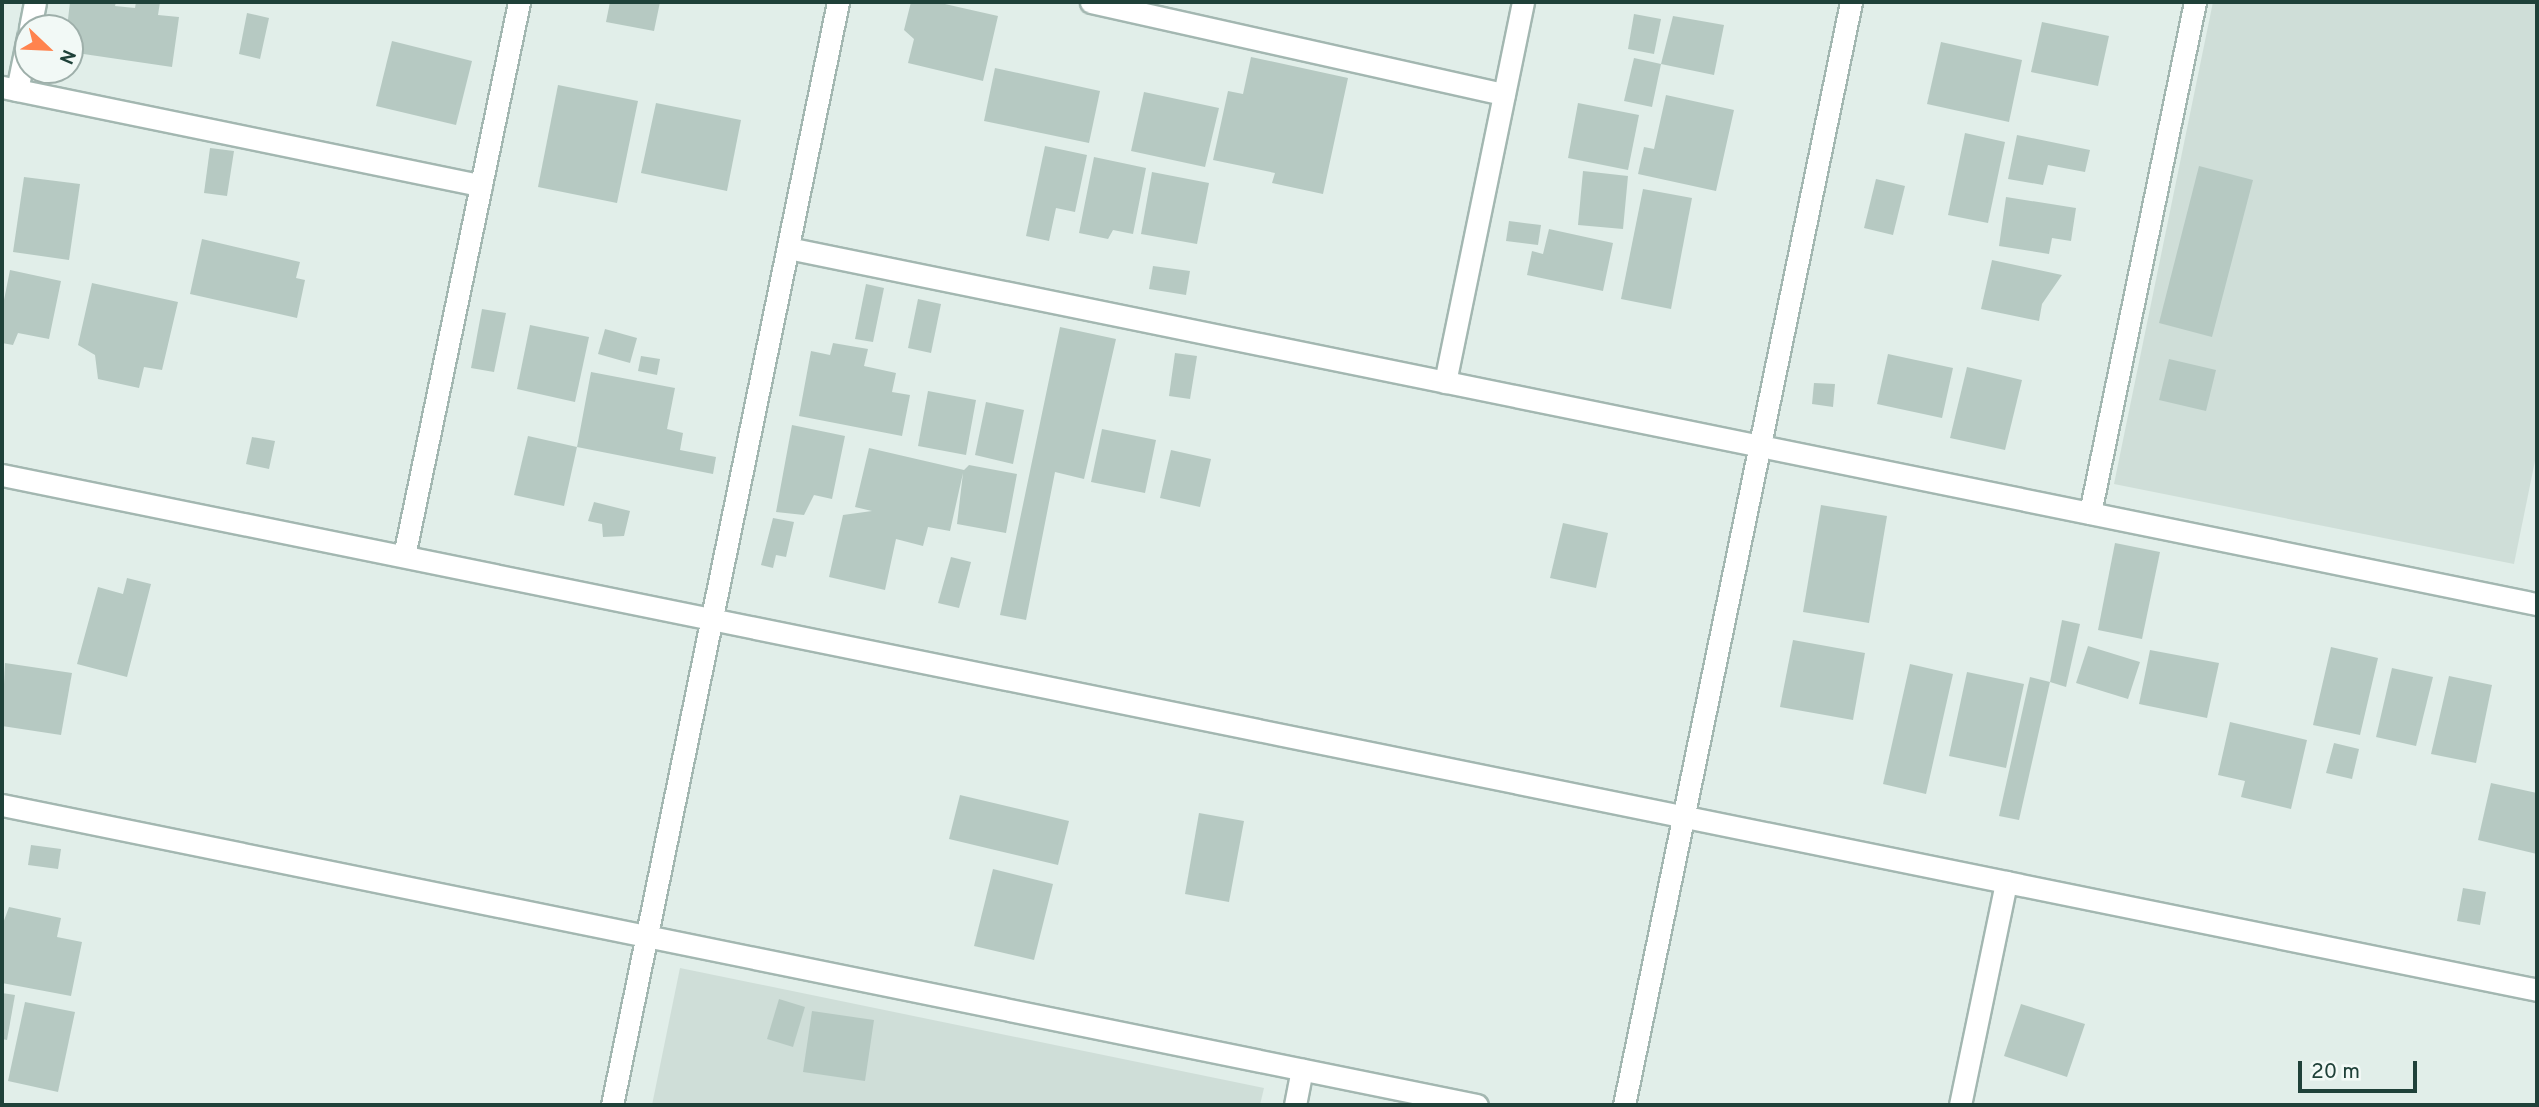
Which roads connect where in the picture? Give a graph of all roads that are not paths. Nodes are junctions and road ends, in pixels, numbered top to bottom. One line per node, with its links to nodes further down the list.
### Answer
1 (519, 2): 10 (street)
2 (838, 2): 11 (street)
3 (1091, 2): 7 (street)
4 (1523, 2): 9 (street)
5 (1851, 2): 13 (street)
6 (2195, 2): 15 (street)
7 (1133, 6): 9 (street)
8 (9, 88): 10 (street)
9 (1504, 94): 12 (street)
10 (481, 185): 16 (street)
11 (788, 248): 12 (street); 18 (street)
12 (1445, 382): 13 (street)
13 (1760, 446): 15 (street); 20 (street)
14 (2, 475): 16 (street)
15 (2090, 513): 17 (street)
16 (404, 556): 18 (street)
17 (2537, 604)
18 (711, 619): 20 (street); 22 (street)
19 (2, 805): 22 (street)
20 (1683, 817): 21 (street); 28 (street)
21 (2006, 882): 23 (street); 29 (street)
22 (646, 936): 24 (street); 25 (street)
23 (2537, 990)
24 (1302, 1070): 26 (street); 27 (street)
25 (612, 1105)
26 (1295, 1105)
27 (1477, 1105)
28 (1624, 1105)
29 (1960, 1105)

